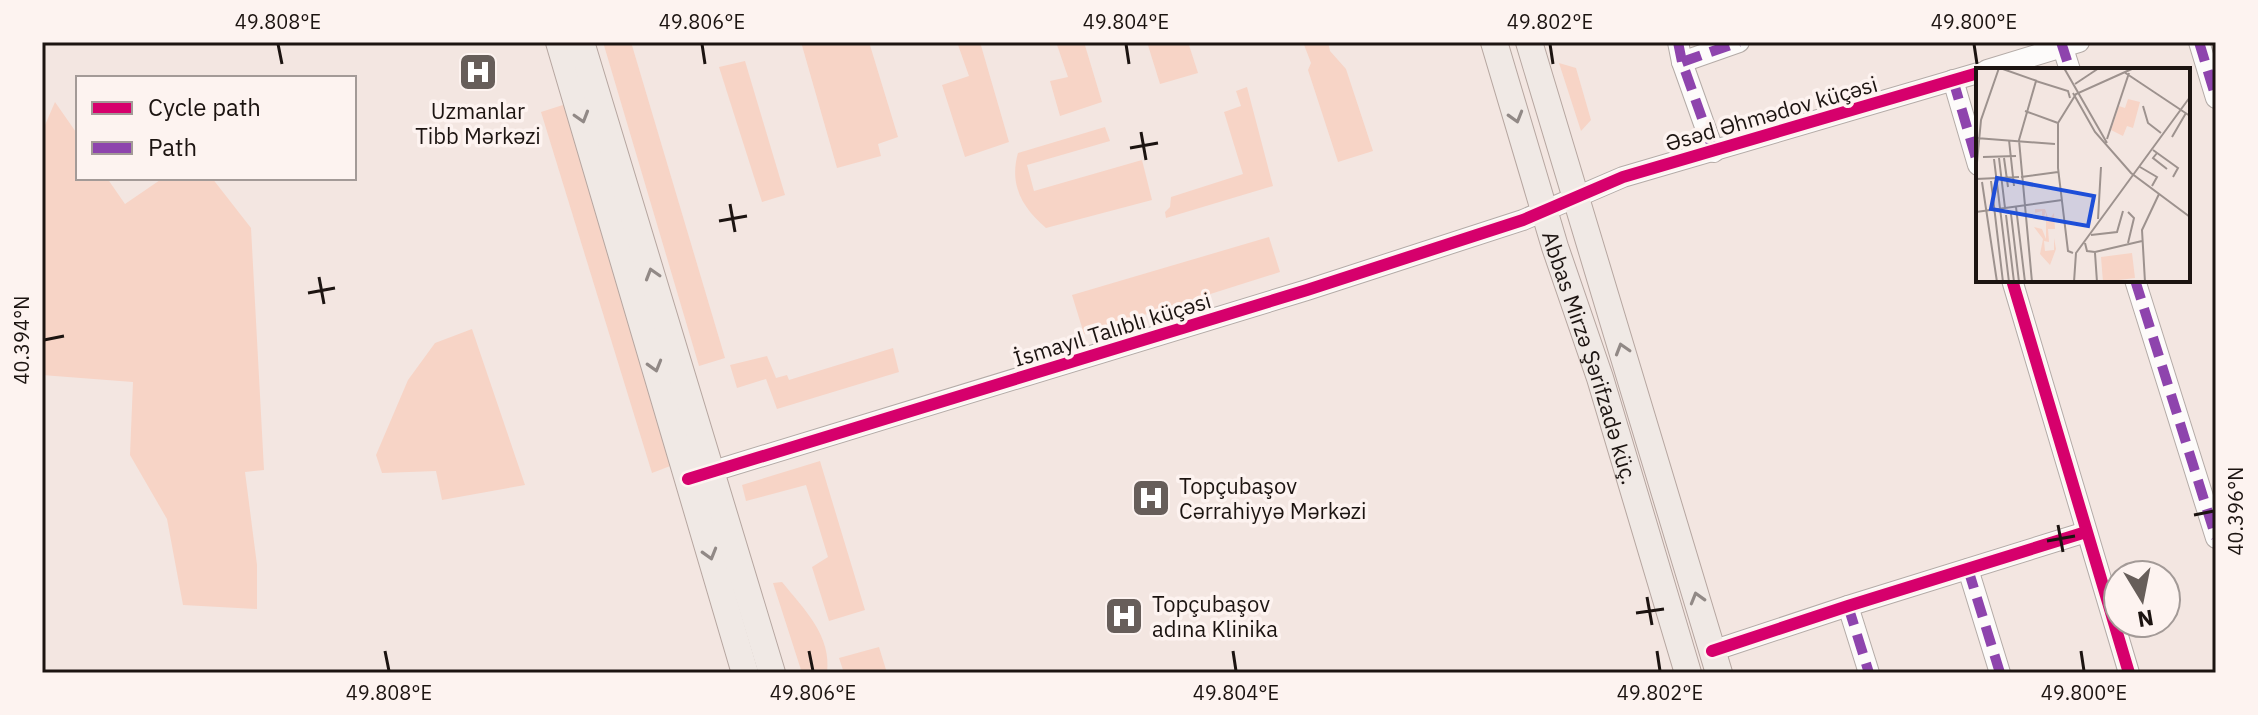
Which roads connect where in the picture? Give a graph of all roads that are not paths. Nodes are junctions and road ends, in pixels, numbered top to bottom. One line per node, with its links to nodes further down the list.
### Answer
1 (559, 42): 20 (main road, one-way to 20)
2 (581, 42): 20 (main road, one-way to 2)
3 (1494, 42): 17 (main road, Abbas Mirzə Şərifzadə küç., one-way to 17)
4 (1529, 42): 16 (main road, Abbas Mirzə Şərifzadə küç.)
5 (1739, 42): 8 (street)
6 (2199, 42): 13 (street)
7 (2067, 44): 9 (street); 10 (street)
8 (1680, 52): 14 (street)
9 (1993, 68)
10 (2070, 68)
11 (1976, 74): 12 (street, Əsəd Əhmədov küçəsi)
12 (1953, 80): 14 (street, Əsəd Əhmədov küçəsi); 15 (street)
13 (2216, 98)
14 (1714, 152): 16 (street, Əsəd Əhmədov küçəsi)
15 (1976, 158)
16 (1577, 198): 17 (street, Əsəd Əhmədov küçəsi); 25 (main road, Abbas Mirzə Şərifzadə küç., one-way to 16)
17 (1545, 212): 20 (street, İsmayıl Talıblı küçəsi); 28 (main road, Abbas Mirzə Şərifzadə küç.)
18 (2013, 282): 21 (street)
19 (2136, 282): 22 (street)
20 (700, 475): 26 (main road, one-way to 26); 27 (main road)
21 (2086, 532): 23 (street); 31 (street)
22 (2216, 538)
23 (1968, 569): 24 (street); 30 (street)
24 (1848, 606): 25 (street); 29 (street)
25 (1716, 662)
26 (745, 673)
27 (772, 673)
28 (1688, 673)
29 (1869, 673)
30 (2000, 673)
31 (2129, 673)

